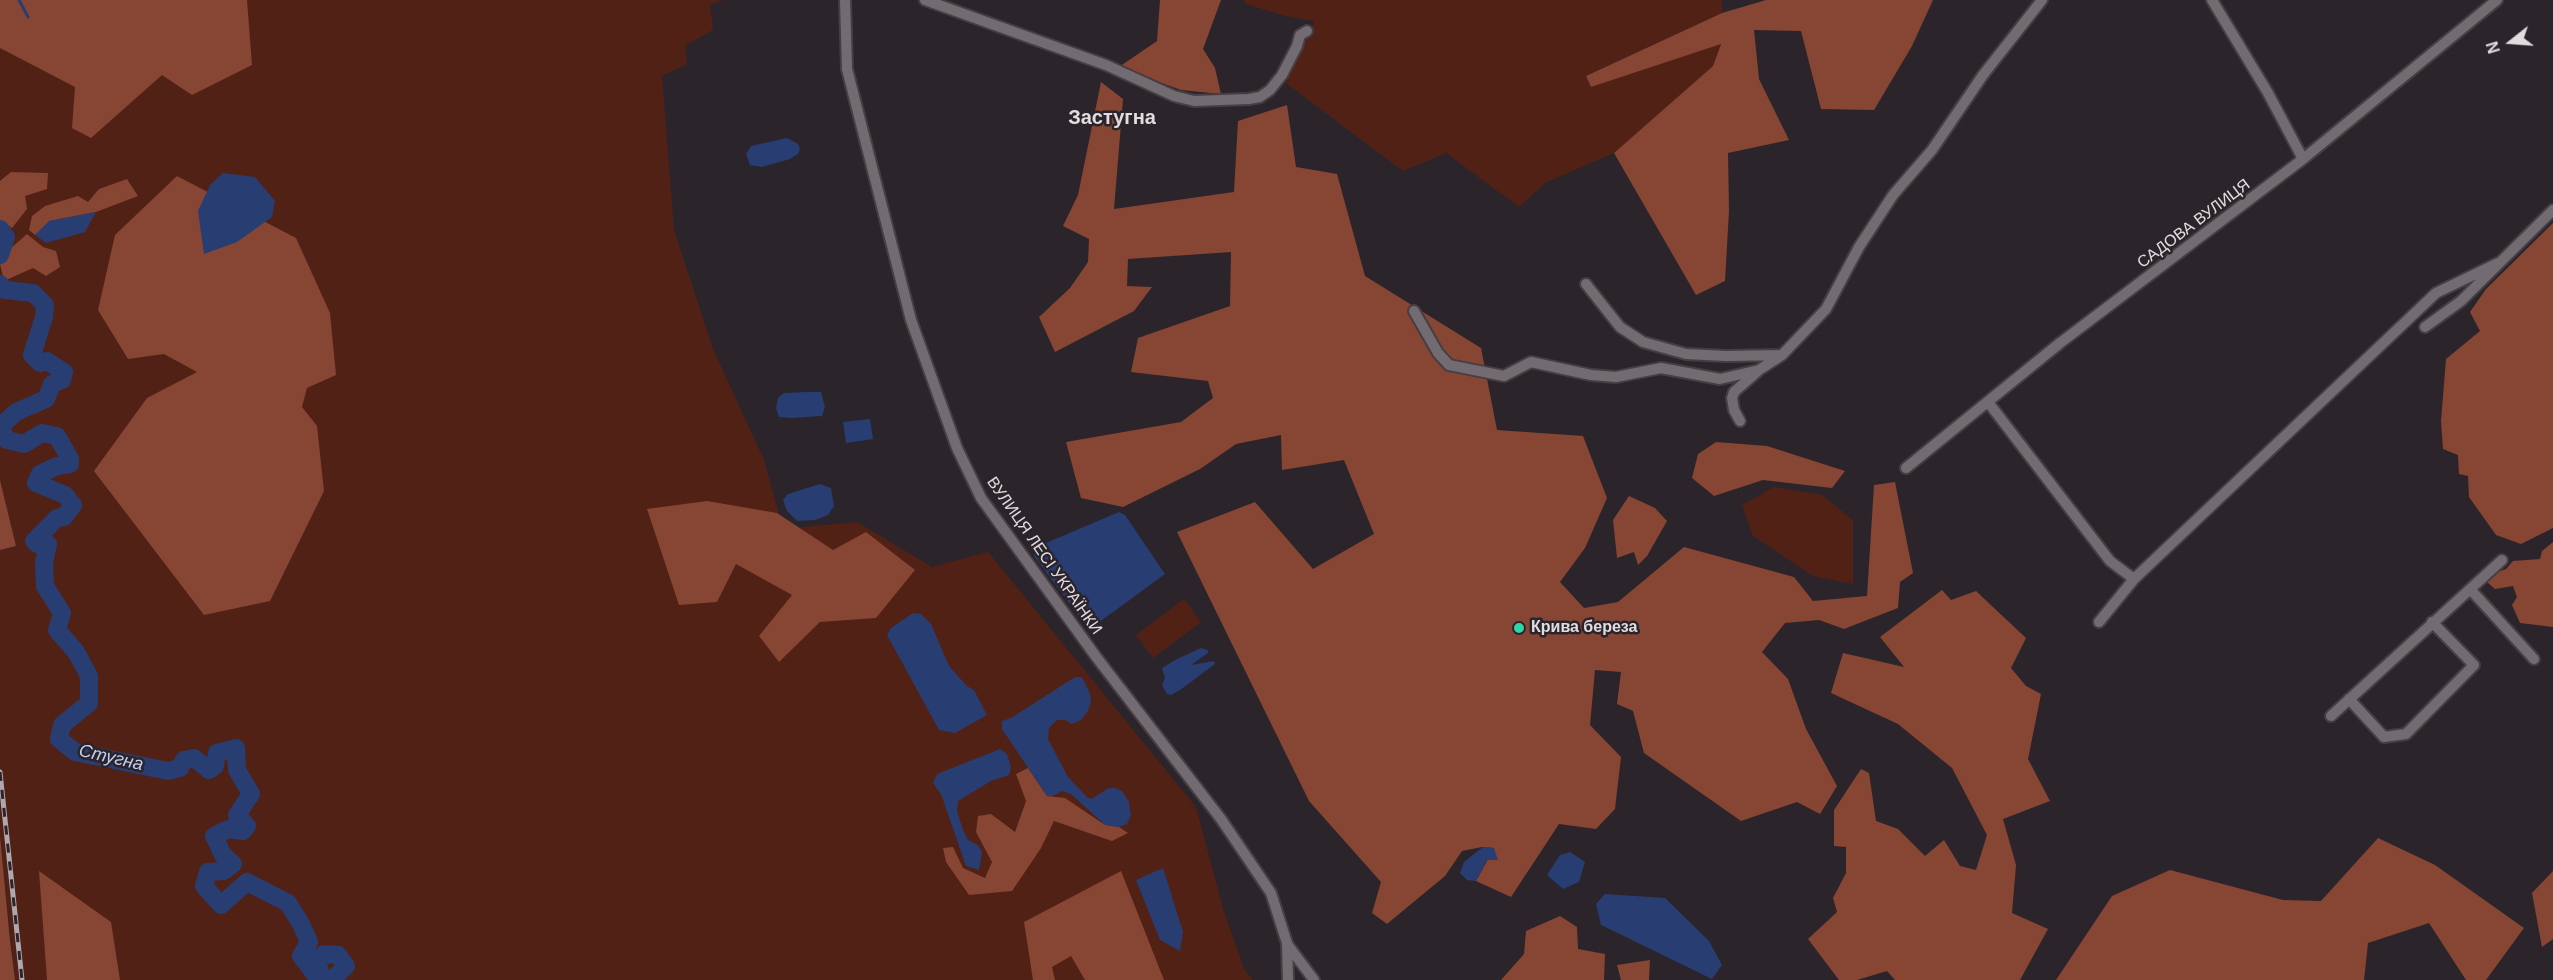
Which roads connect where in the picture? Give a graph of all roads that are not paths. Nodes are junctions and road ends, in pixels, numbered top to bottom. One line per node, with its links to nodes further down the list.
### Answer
1 (845, 0): 26 (street, ВУЛИЦЯ ЛЕСІ УКРАЇНКИ)
2 (925, 0): 6 (street)
3 (2043, 0): 13 (street)
4 (2212, 0): 7 (street)
5 (2497, 0): 7 (street, САДОВА ВУЛИЦЯ)
6 (1307, 32)
7 (2304, 159): 15 (street, САДОВА ВУЛИЦЯ)
8 (2553, 210): 9 (street)
9 (2498, 263): 12 (street); 19 (street)
10 (1586, 284): 13 (street)
11 (1414, 310): 14 (street)
12 (2425, 327)
13 (1782, 355): 14 (street)
14 (1759, 370): 16 (street)
15 (1988, 402): 17 (street, САДОВА ВУЛИЦЯ); 19 (street)
16 (1740, 421)
17 (1906, 468)
18 (2502, 560): 20 (street)
19 (2134, 579): 21 (street)
20 (2470, 589): 22 (street); 23 (street)
21 (2099, 622)
22 (2432, 622): 24 (street); 24 (street)
23 (2534, 659)
24 (2349, 699): 25 (street)
25 (2331, 716)
26 (1287, 943): 27 (street, ВУЛИЦЯ ЛЕСІ УКРАЇНКИ); 28 (street, ВУЛИЦЯ ЛЕСІ УКРАЇНКИ)
27 (1313, 979): 29 (street)
28 (1288, 980)
29 (1294, 980)

